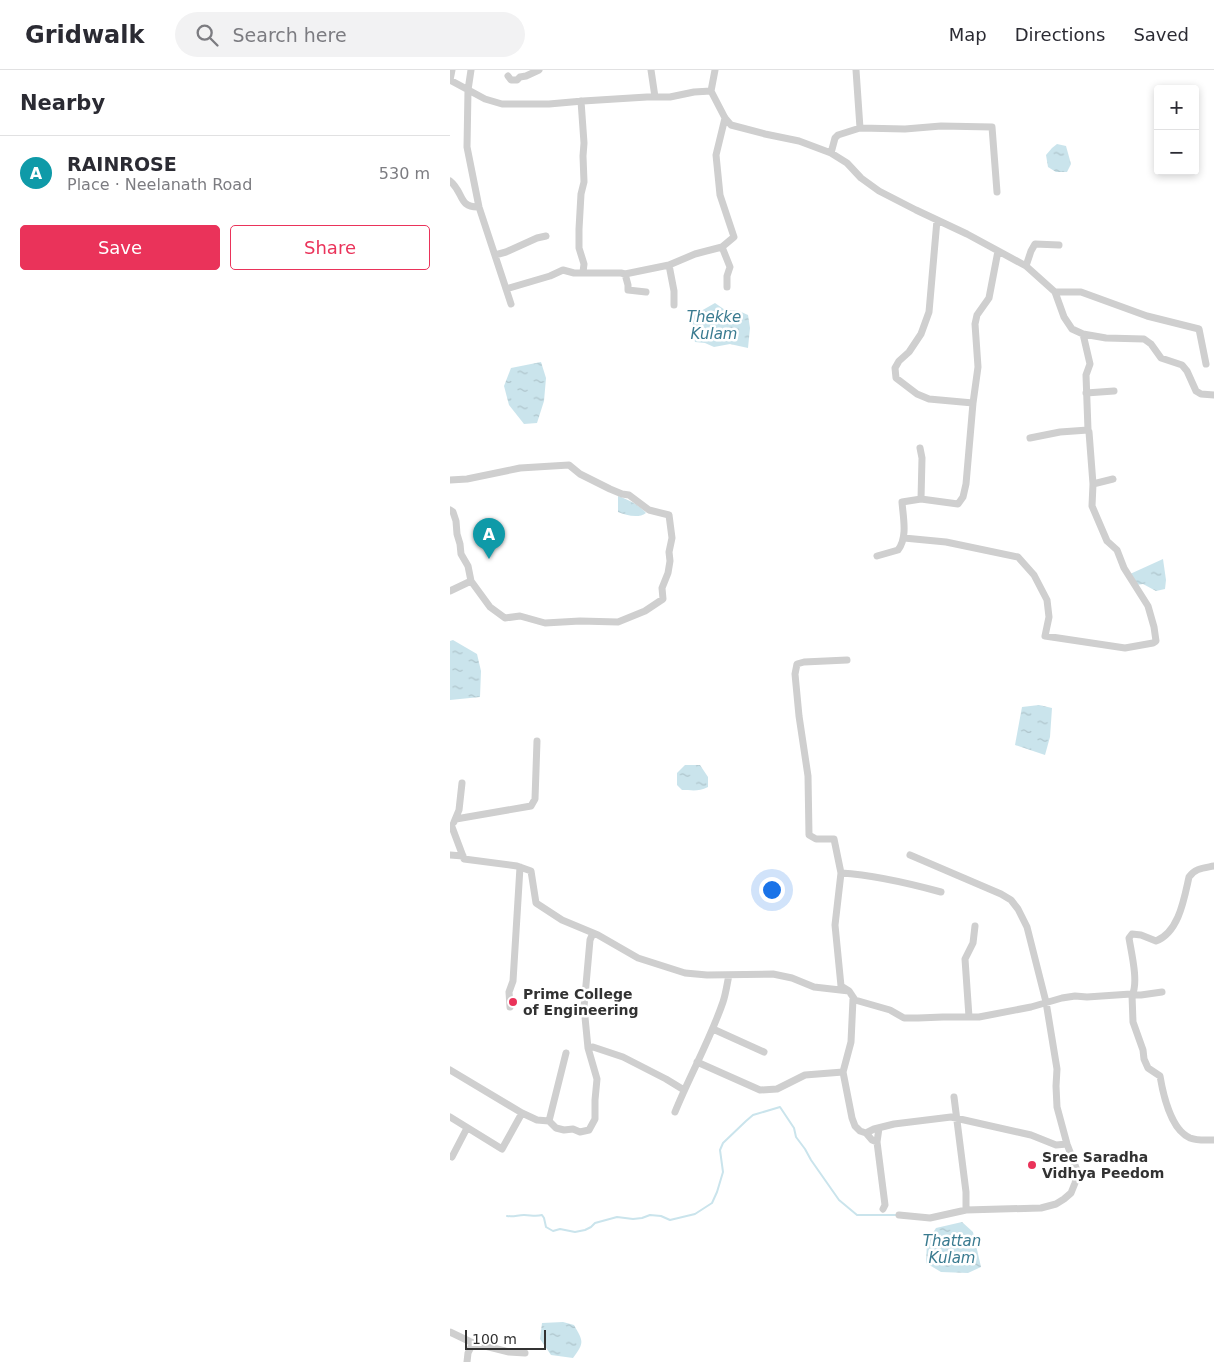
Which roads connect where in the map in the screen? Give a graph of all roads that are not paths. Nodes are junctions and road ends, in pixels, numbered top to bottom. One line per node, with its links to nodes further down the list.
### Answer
1 (452, 70): 8 (street)
2 (471, 70): 9 (street)
3 (539, 70): 7 (street)
4 (651, 70): 11 (street)
5 (715, 70): 10 (street)
6 (856, 70): 14 (street)
7 (508, 76)
8 (450, 80): 9 (street)
9 (468, 90): 12 (street); 18 (street)
10 (711, 91): 11 (street); 13 (street)
11 (655, 97): 12 (street)
12 (581, 101): 27 (street)
13 (725, 118): 15 (street); 22 (street)
14 (860, 128): 15 (street); 17 (street)
15 (831, 153): 19 (street)
16 (450, 181): 18 (street)
17 (997, 192)
18 (479, 207): 24 (street)
19 (937, 220): 23 (street); 40 (street)
20 (546, 236): 24 (street)
21 (1059, 245): 26 (street)
22 (722, 247): 25 (street); 29 (street)
23 (998, 251): 26 (street); 40 (street)
24 (495, 255): 30 (street)
25 (669, 265): 28 (street); 34 (street)
26 (1026, 266): 32 (street)
27 (583, 272): 28 (street); 30 (street)
28 (625, 274): 31 (street)
29 (728, 287)
30 (506, 289): 33 (street)
31 (646, 292)
32 (1055, 292): 35 (street); 36 (street)
33 (511, 304)
34 (674, 304)
35 (1083, 334): 38 (street); 39 (street)
36 (1206, 364)
37 (1114, 391): 38 (street)
38 (1086, 393): 42 (street)
39 (1214, 395)
40 (973, 403): 47 (street)
41 (1089, 432): 46 (street)
42 (1030, 438)
43 (920, 448): 47 (street)
44 (1113, 478): 46 (street)
45 (450, 480): 51 (street)
46 (1093, 484): 49 (street)
47 (921, 499): 49 (street)
48 (450, 510): 51 (street)
49 (904, 538): 50 (street)
50 (877, 556)
51 (472, 581): 52 (street)
52 (450, 591)
53 (847, 660): 63 (street)
54 (537, 741): 56 (street)
55 (462, 783): 56 (street)
56 (456, 819): 57 (street)
57 (451, 826): 60 (street)
58 (450, 854): 60 (street)
59 (910, 855): 72 (street)
60 (463, 856): 62 (street)
61 (1214, 866): 70 (street)
62 (520, 867): 66 (street); 73 (street)
63 (841, 873): 64 (street); 68 (street)
64 (941, 892)
65 (975, 926): 74 (street)
66 (593, 933): 67 (street); 76 (street)
67 (729, 975): 68 (street); 75 (street)
68 (849, 991): 71 (street)
69 (1162, 992): 70 (street)
70 (1132, 995): 72 (street); 92 (street)
71 (855, 1000): 74 (street); 81 (street)
72 (1046, 1002): 74 (street); 94 (street)
73 (510, 1006)
74 (969, 1017)
75 (713, 1029): 77 (street); 79 (street)
76 (588, 1048): 82 (street); 88 (street)
77 (764, 1052)
78 (566, 1053): 88 (street)
79 (697, 1062): 81 (street); 82 (street)
80 (450, 1070): 85 (street)
81 (843, 1072): 91 (street)
82 (684, 1090): 84 (street)
83 (954, 1097): 87 (street)
84 (675, 1112)
85 (522, 1113): 88 (street); 89 (street)
86 (450, 1117): 89 (street)
87 (957, 1120): 90 (street); 94 (street); 97 (street)
88 (548, 1121)
89 (467, 1128): 95 (street)
90 (879, 1128): 91 (street); 93 (street)
91 (866, 1133): 93 (street)
92 (1214, 1140)
93 (877, 1142): 96 (street)
94 (1067, 1144): 97 (street)
95 (452, 1157)
96 (883, 1209)
97 (966, 1210): 98 (street)
98 (899, 1216)
99 (450, 1332): 100 (street)
100 (473, 1343): 101 (street); 102 (street)
101 (525, 1353)
102 (467, 1362)

